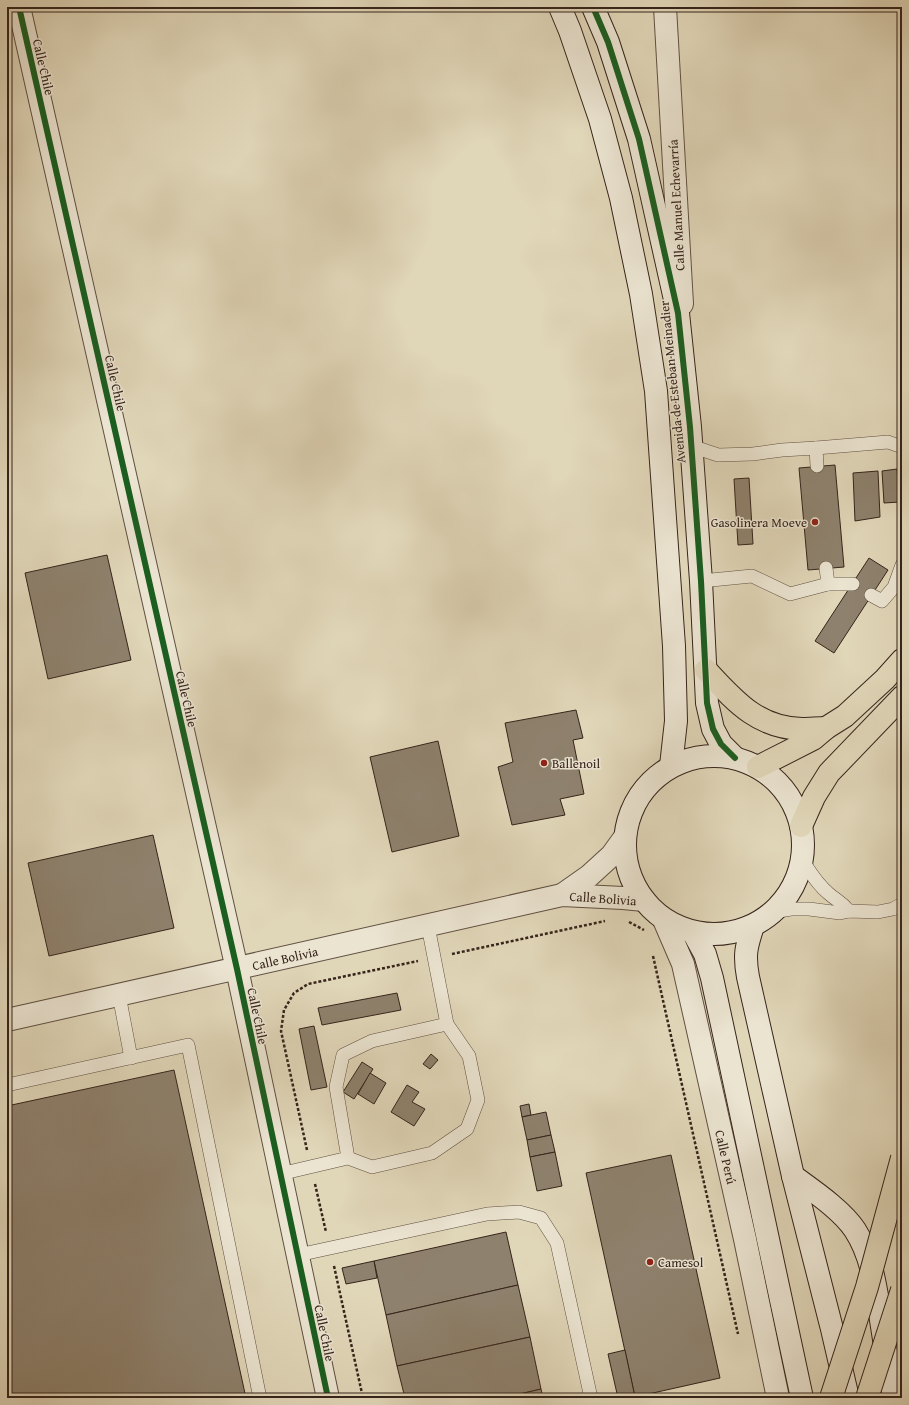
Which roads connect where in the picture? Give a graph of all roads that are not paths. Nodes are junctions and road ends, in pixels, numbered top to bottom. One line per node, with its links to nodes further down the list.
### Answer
1 (19, 7): 5 (street, Calle Chile)
2 (560, 7): 21 (street, Avenida de Esteban Meinadier)
3 (593, 7): 6 (street, Avenida de Esteban Meinadier)
4 (664, 7): 6 (street, Calle Manuel Echevarría)
5 (16, 30): 35 (street, Calle Chile)
6 (690, 436): 8 (lane); 12 (street, Avenida de Esteban Meinadier)
7 (902, 447): 8 (lane)
8 (816, 448): 9 (lane)
9 (817, 466)
10 (902, 565): 15 (lane)
11 (826, 568): 13 (lane)
12 (701, 581): 13 (lane); 17 (street, Avenida de Esteban Meinadier)
13 (828, 584): 14 (lane)
14 (853, 584)
15 (871, 595)
16 (902, 660): 19 (highway)
17 (706, 670): 19 (highway); 20 (street, Avenida de Esteban Meinadier)
18 (902, 697): 23 (highway)
19 (826, 728): 22 (highway)
20 (735, 758): 21 (street); 22 (street)
21 (671, 766): 24 (street)
22 (758, 767): 23 (street)
23 (801, 826): 25 (street)
24 (625, 837): 26 (street, Calle Bolivia); 27 (street)
25 (802, 860): 29 (lane); 30 (street)
26 (562, 895): 27 (street, Calle Bolivia); 32 (street, Calle Bolivia)
27 (644, 900): 31 (street)
28 (902, 904): 29 (lane)
29 (850, 911): 30 (lane)
30 (773, 912): 33 (street)
31 (664, 920): 34 (street); 50 (street, Calle Perú)
32 (428, 926): 35 (street, Calle Bolivia); 38 (lane)
33 (753, 926): 34 (street); 44 (street)
34 (693, 932): 51 (street, Calle Perú)
35 (237, 969): 36 (street, Calle Bolivia); 43 (street, Calle Chile)
36 (119, 995): 37 (street, Calle Bolivia); 39 (lane)
37 (7, 1020)
38 (447, 1024): 41 (lane); 41 (lane)
39 (132, 1058): 40 (lane); 47 (lane)
40 (7, 1085)
41 (348, 1158): 43 (lane)
42 (902, 1158): 52 (highway, bridge)
43 (280, 1174): 45 (street, Calle Chile)
44 (793, 1176): 53 (street); 55 (street)
45 (298, 1255): 48 (street, Calle Chile); 49 (lane)
46 (902, 1290): 54 (highway, bridge)
47 (260, 1398)
48 (328, 1398)
49 (590, 1398)
50 (778, 1398)
51 (802, 1398)
52 (831, 1398)
53 (848, 1398)
54 (867, 1398)
55 (894, 1398)

